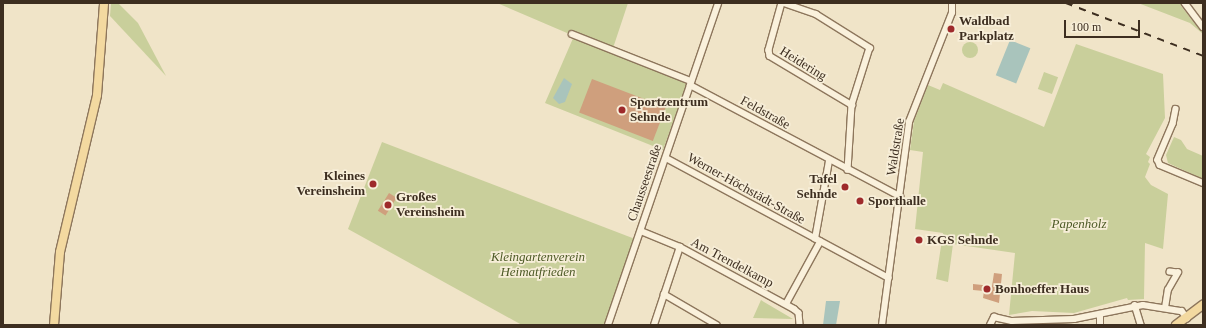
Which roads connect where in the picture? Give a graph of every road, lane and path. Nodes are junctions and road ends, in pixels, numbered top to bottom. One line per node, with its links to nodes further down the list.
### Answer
1 (104, 3): 29 (main road)
2 (718, 3): 8 (street, Chausseestraße)
3 (783, 3): 9 (street, Heidering); 9 (street, Heidering)
4 (952, 3): 15 (street, Waldstraße)
5 (1185, 3): 6 (street)
6 (1201, 24)
7 (572, 34): 8 (street, Feldstraße)
8 (690, 83): 11 (street, Chausseestraße); 12 (street, Feldstraße)
9 (852, 105): 13 (street, Heidering)
10 (1176, 108): 14 (street)
11 (666, 158): 16 (street, Chausseestraße); 17 (street, Werner-Höchstädt-Straße)
12 (829, 161): 13 (street, Feldstraße); 17 (street, Werner-Höchstädt-Straße)
13 (848, 170): 15 (street, Feldstraße)
14 (1203, 183)
15 (900, 196): 20 (street, Waldstraße)
16 (641, 231): 18 (street, Am Trendelkamp); 30 (street, Chausseestraße)
17 (817, 240): 20 (street, Werner-Höchstädt-Straße); 22 (street, Werner-Höchstädt-Straße)
18 (680, 247): 21 (street); 22 (street, Am Trendelkamp)
19 (1170, 272): 25 (street)
20 (889, 278): 34 (street, Waldstraße)
21 (664, 294): 31 (street); 32 (street)
22 (786, 304): 33 (street, Am Trendelkamp)
23 (1135, 305): 25 (street); 26 (street); 38 (street)
24 (1203, 305): 27 (main road)
25 (1165, 308): 27 (street)
26 (1100, 315): 28 (street); 37 (street)
27 (1187, 318): 39 (main road)
28 (1012, 321): 35 (street); 36 (street)
29 (54, 325)
30 (608, 325)
31 (654, 325)
32 (718, 325)
33 (800, 325)
34 (882, 325)
35 (990, 325)
36 (1006, 325)
37 (1100, 325)
38 (1141, 325)
39 (1176, 325)

